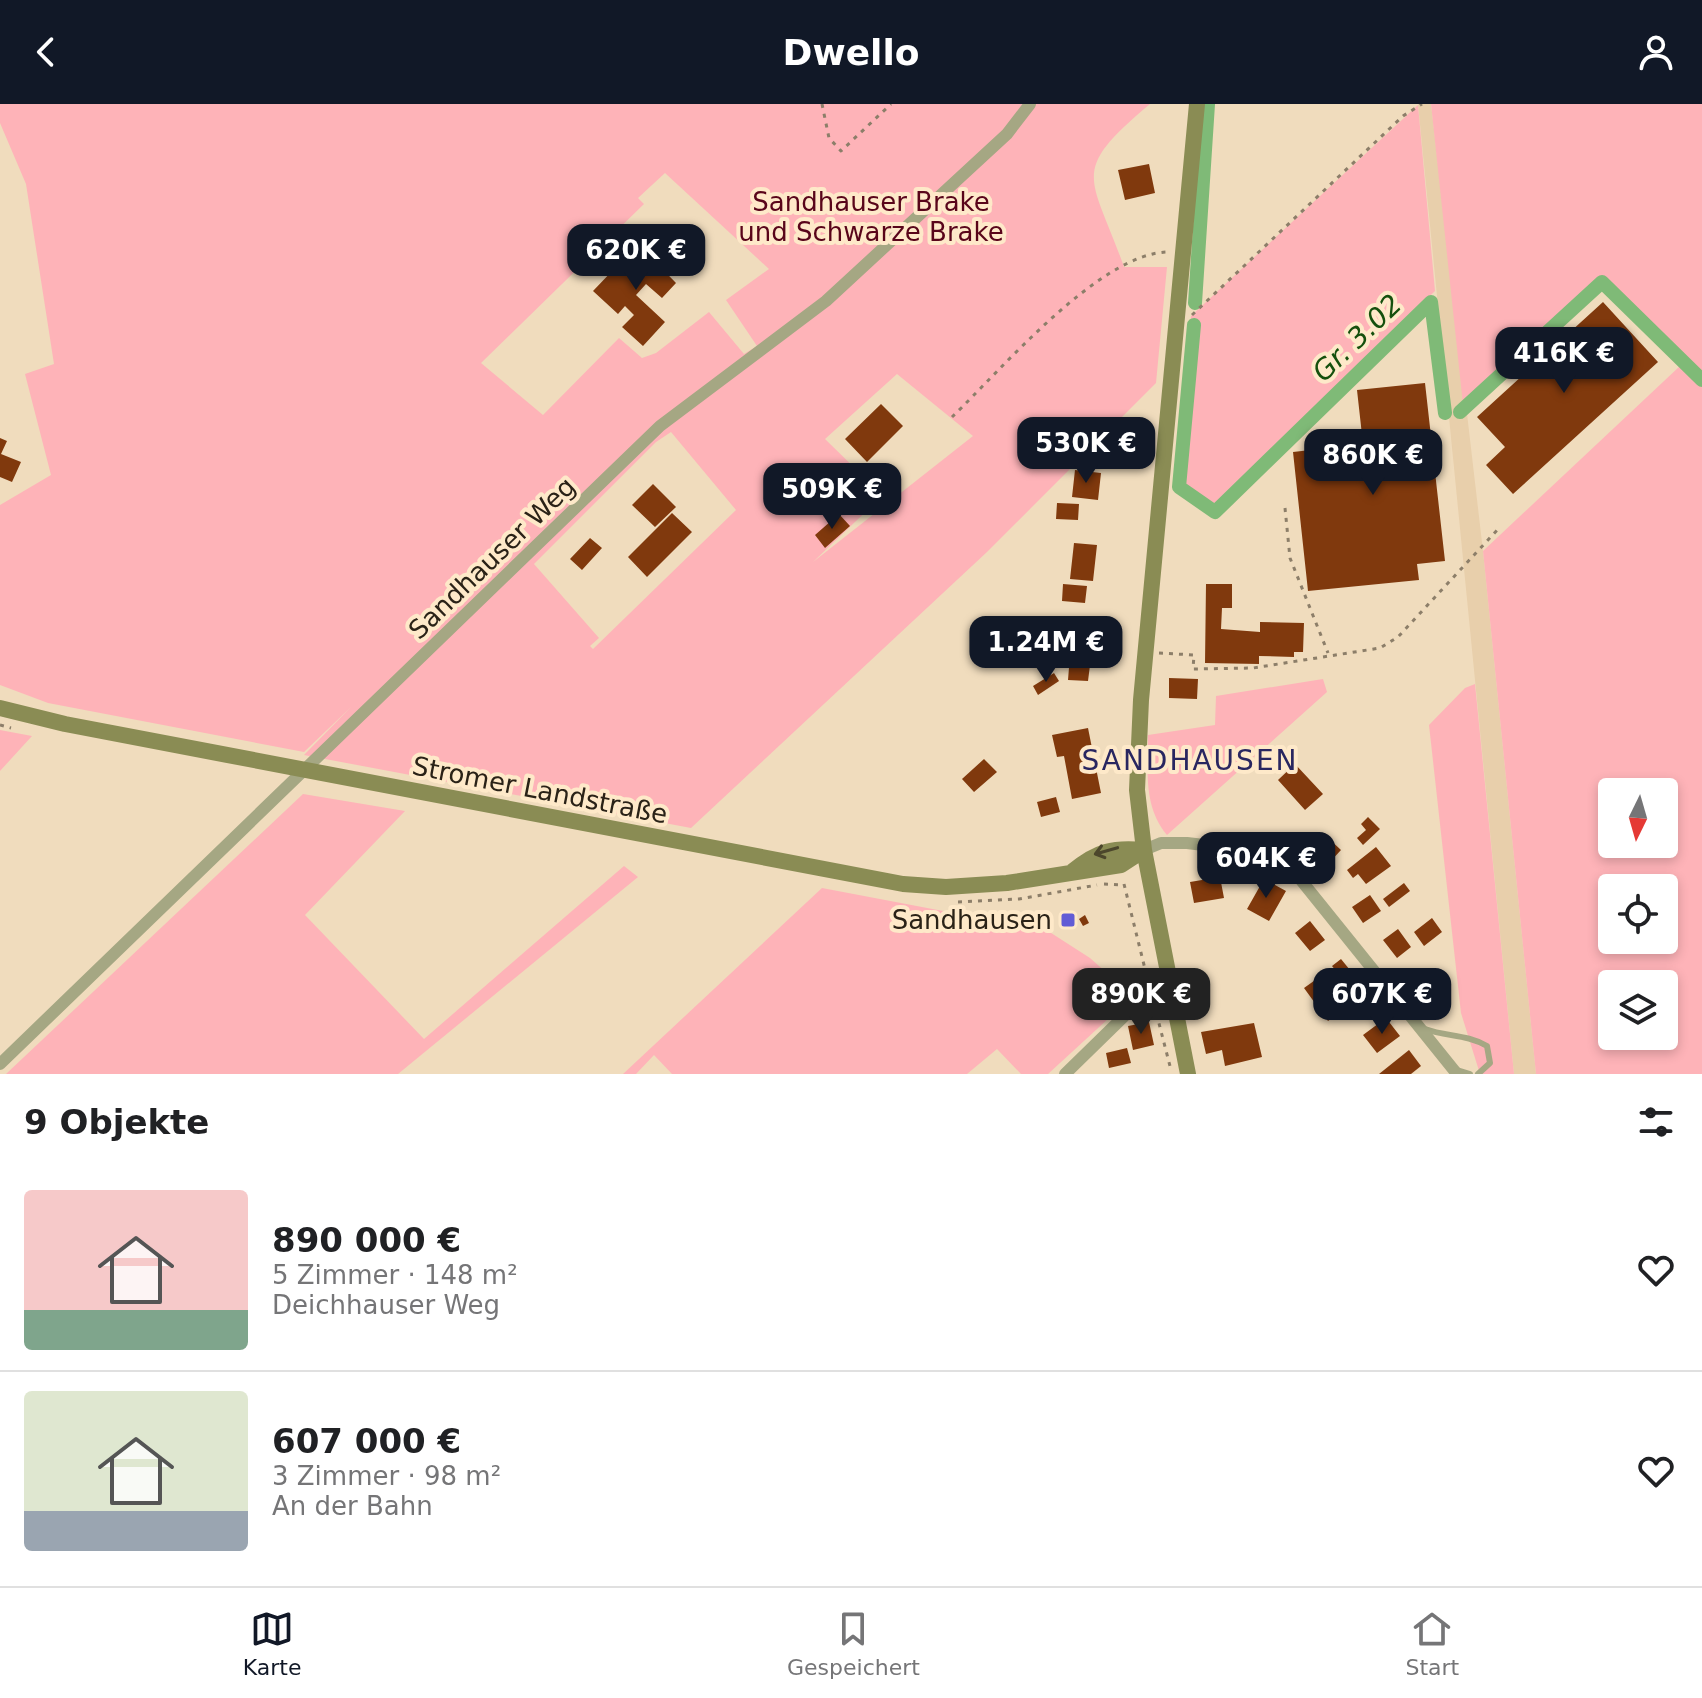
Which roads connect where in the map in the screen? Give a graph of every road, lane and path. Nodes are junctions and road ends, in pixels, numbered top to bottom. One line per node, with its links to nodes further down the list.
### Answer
1 (822, 104): 2 (path)
2 (891, 104)
3 (1030, 104): 14 (street, Sandhauser Weg)
4 (1197, 104): 6 (main road)
5 (1422, 104): 7 (path)
6 (1183, 253): 7 (main road); 8 (path)
7 (1177, 317): 11 (main road)
8 (952, 417)
9 (1285, 508): 12 (path)
10 (1500, 527): 12 (path)
11 (1146, 652): 12 (path); 15 (main road)
12 (1328, 654)
13 (0, 708): 14 (main road, Stromer Landstraße)
14 (307, 770): 15 (main road, Stromer Landstraße); 20 (street, Sandhauser Weg)
15 (1144, 850): 18 (main road); 19 (street)
16 (1124, 885): 17 (path)
17 (1019, 899)
18 (1169, 983): 22 (street); 23 (main road)
19 (1423, 1029): 21 (street); 25 (lane)
20 (0, 1064)
21 (1455, 1071): 24 (lane)
22 (1065, 1074)
23 (1188, 1074)
24 (1470, 1074)
25 (1478, 1074)

